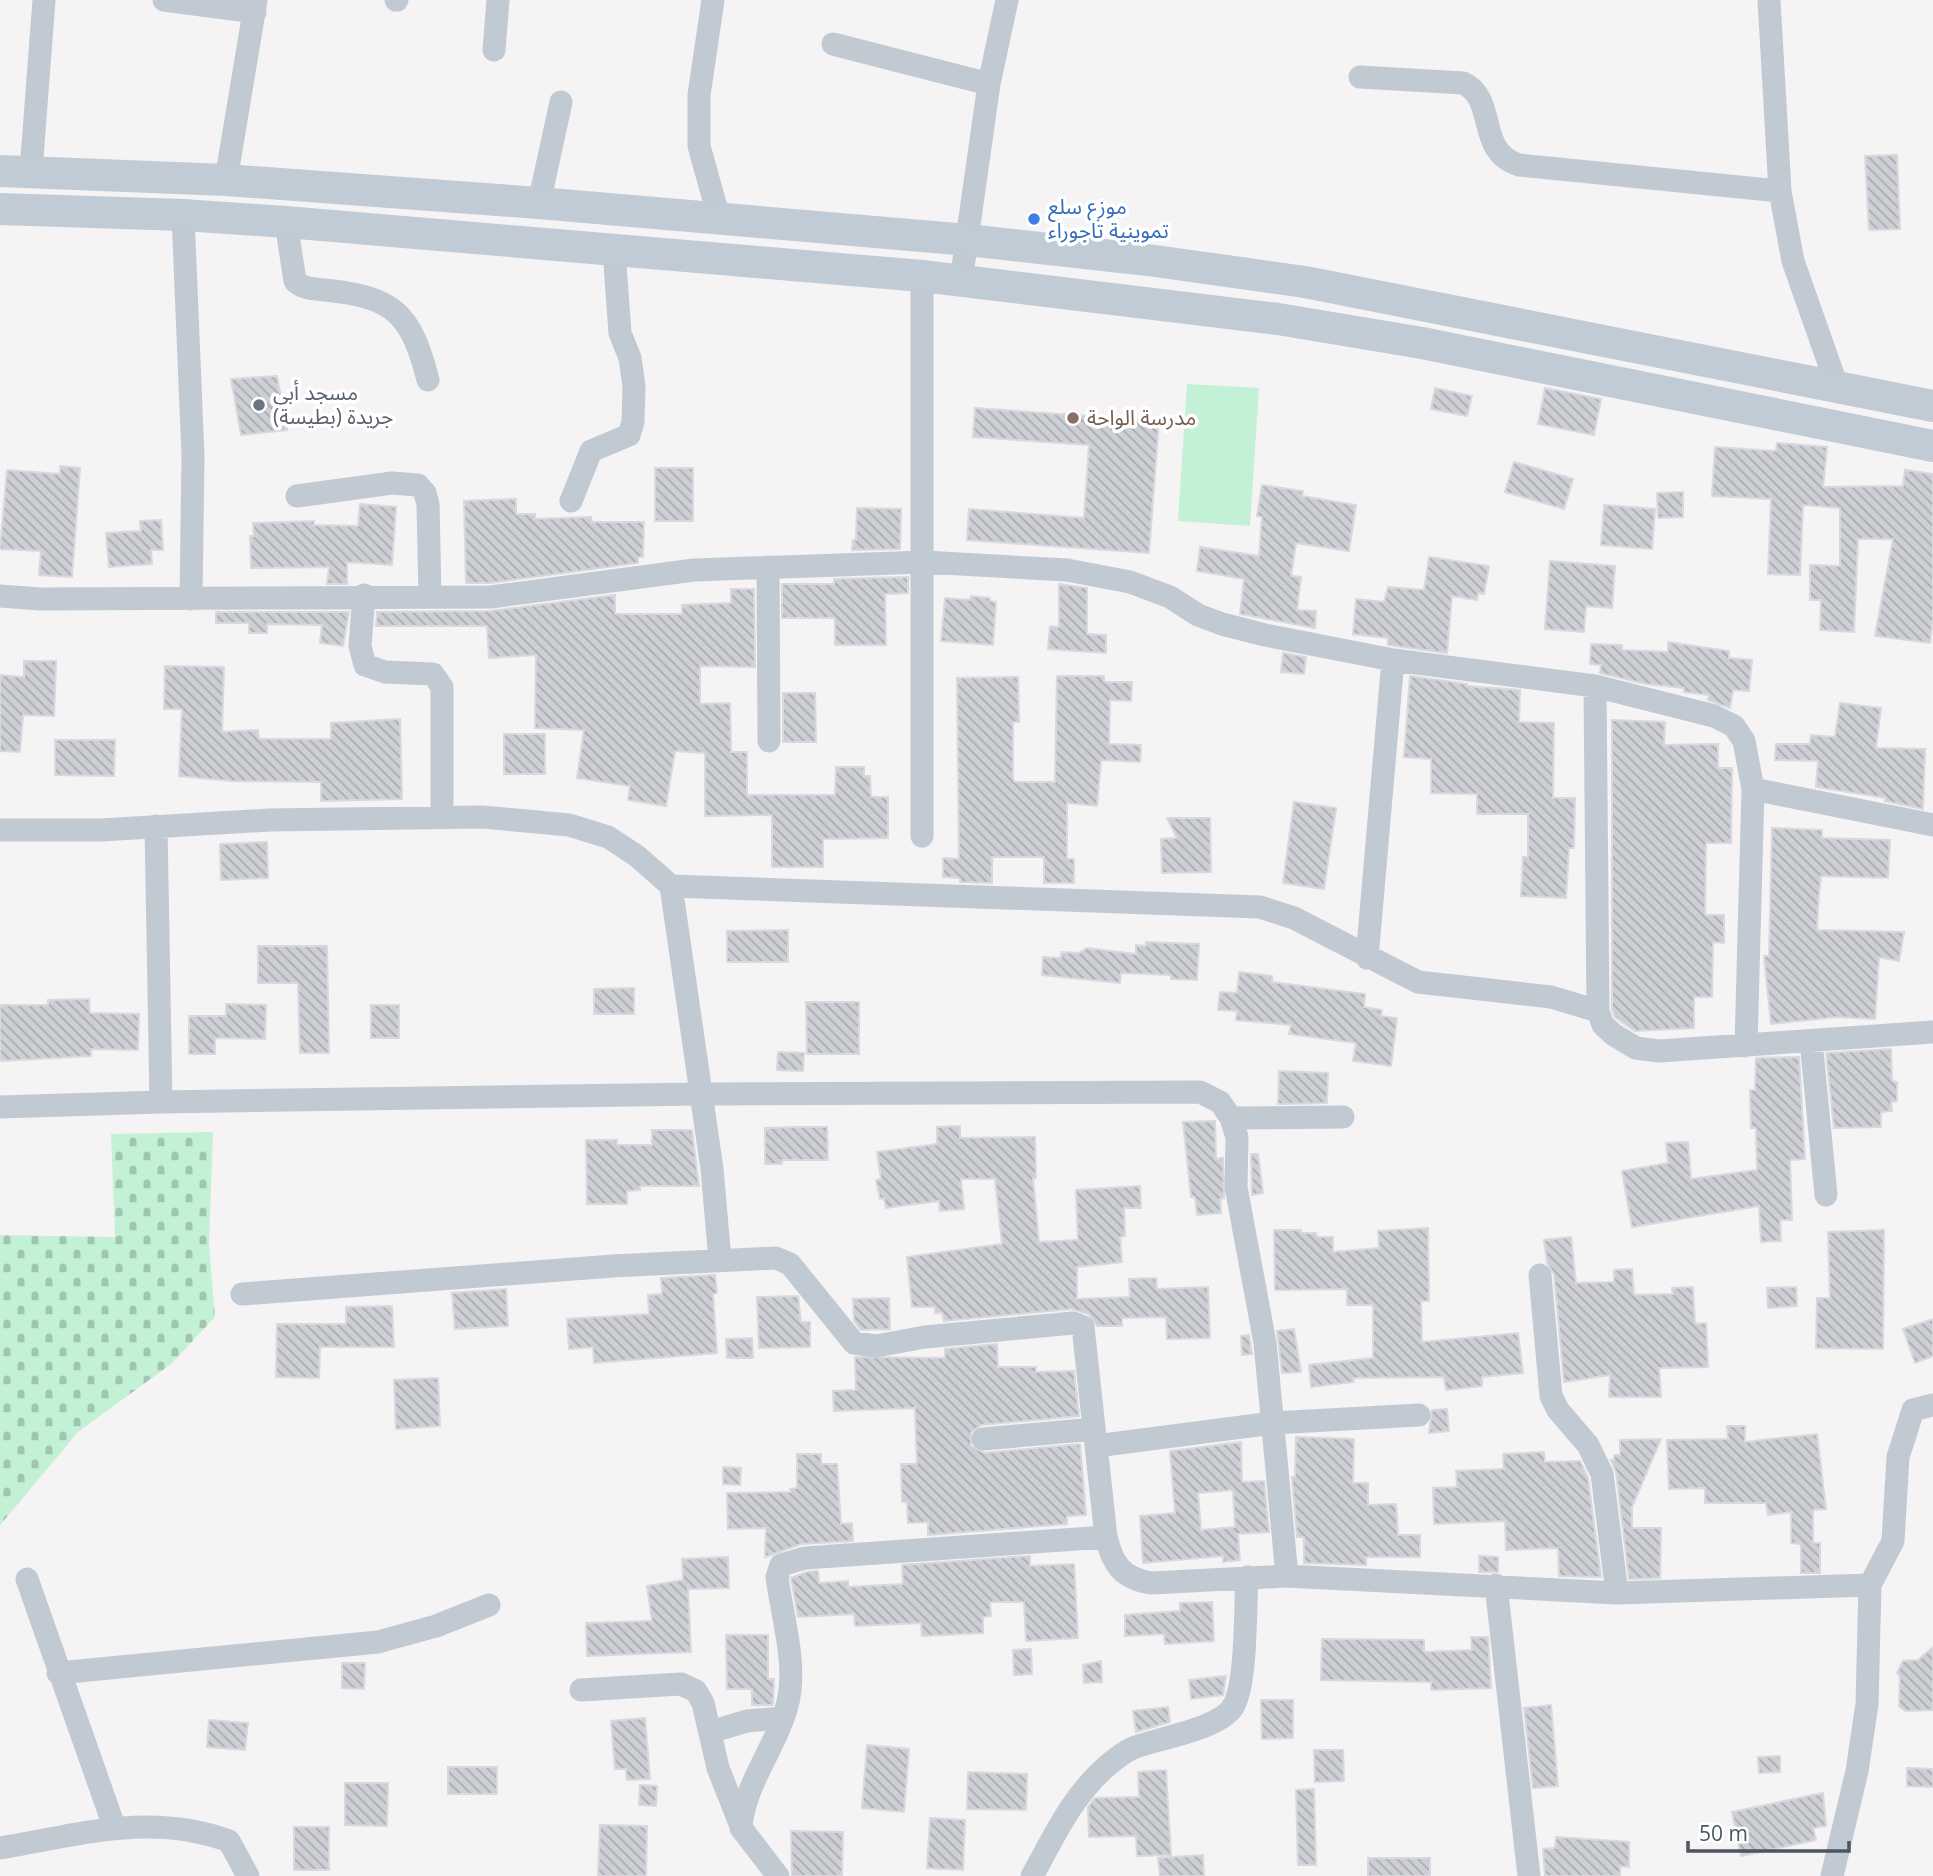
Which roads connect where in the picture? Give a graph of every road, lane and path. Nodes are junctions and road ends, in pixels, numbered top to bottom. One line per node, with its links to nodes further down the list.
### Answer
1 (44, 0): 14 (street)
2 (164, 0): 7 (street)
3 (498, 0): 9 (street)
4 (713, 0): 20 (street)
5 (1007, 0): 11 (street)
6 (1769, 0): 16 (street)
7 (255, 6): 15 (street)
8 (833, 44): 11 (street)
9 (494, 50)
10 (1360, 78): 16 (street)
11 (989, 84): 22 (street)
12 (561, 102): 17 (street)
13 (0, 171): 14 (main road)
14 (32, 171): 15 (main road)
15 (226, 180): 17 (main road)
16 (1780, 191): 27 (street)
17 (539, 203): 20 (main road)
18 (0, 209): 19 (main road)
19 (183, 215): 21 (main road); 37 (street)
20 (719, 218): 22 (main road)
21 (286, 222): 23 (main road); 26 (street)
22 (968, 240): 25 (street); 27 (main road)
23 (614, 250): 24 (main road); 31 (street)
24 (922, 276): 25 (main road); 32 (street)
25 (961, 281): 29 (main road)
26 (428, 380)
27 (1837, 386): 28 (main road)
28 (1933, 406)
29 (1933, 446)
30 (297, 496): 36 (street)
31 (571, 500)
32 (924, 562): 33 (street); 38 (street); 46 (street)
33 (768, 567): 36 (street); 40 (street)
34 (364, 595): 36 (street); 37 (street); 42 (street)
35 (0, 596): 37 (street)
36 (430, 596)
37 (191, 599)
38 (1393, 660): 39 (street); 48 (street)
39 (1595, 686): 41 (street); 49 (street)
40 (769, 741)
41 (1753, 789): 43 (street); 52 (street)
42 (442, 816): 44 (street); 47 (street)
43 (1933, 825)
44 (156, 827): 45 (street); 54 (street)
45 (0, 830)
46 (922, 836)
47 (671, 886): 48 (street); 53 (street)
48 (1367, 958): 49 (street)
49 (1598, 1011): 52 (street)
50 (1933, 1031): 51 (street)
51 (1811, 1041): 52 (street); 58 (street)
52 (1746, 1046)
53 (701, 1094): 54 (street); 57 (street); 59 (street)
54 (161, 1102): 55 (street)
55 (0, 1107)
56 (1343, 1117): 57 (street)
57 (1231, 1118): 64 (street)
58 (1826, 1195)
59 (720, 1260): 61 (street); 65 (street)
60 (1540, 1275): 73 (street)
61 (242, 1294)
62 (1933, 1405): 72 (street)
63 (1419, 1415): 64 (street)
64 (1273, 1423): 65 (street); 68 (street)
65 (1095, 1437): 66 (street); 67 (street)
66 (983, 1439)
67 (1106, 1537): 69 (street); 77 (street)
68 (1287, 1576): 69 (street); 71 (street)
69 (1247, 1577): 84 (street)
70 (27, 1579): 75 (street)
71 (1496, 1585): 73 (street); 85 (street)
72 (1870, 1585): 73 (street); 86 (street)
73 (1617, 1593)
74 (489, 1605): 75 (street)
75 (58, 1673): 80 (street)
76 (581, 1690): 78 (street)
77 (782, 1718): 78 (street); 79 (street)
78 (710, 1732): 79 (street)
79 (741, 1828): 83 (street)
80 (115, 1829): 81 (street); 82 (street)
81 (0, 1848)
82 (248, 1876)
83 (778, 1876)
84 (1032, 1876)
85 (1530, 1876)
86 (1832, 1876)

